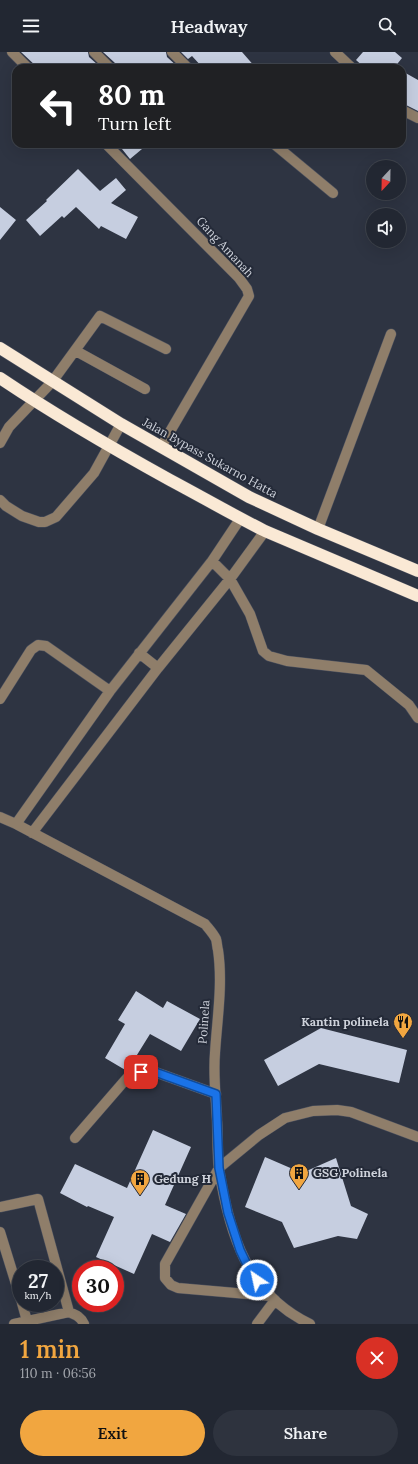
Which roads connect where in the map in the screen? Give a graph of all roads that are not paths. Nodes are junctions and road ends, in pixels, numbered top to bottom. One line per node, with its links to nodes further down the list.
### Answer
1 (12, 52): 5 (street)
2 (94, 52): 6 (street)
3 (172, 52): 7 (street)
4 (335, 52): 8 (street)
5 (24, 64)
6 (106, 64)
7 (184, 64)
8 (348, 64)
9 (406, 112): 10 (street)
10 (418, 118)
11 (110, 148): 25 (street, Gang Amanah)
12 (279, 148): 13 (street)
13 (333, 193)
14 (391, 334): 28 (street)
15 (0, 348): 19 (highway, Jalan Bypass Sukarno Hatta)
16 (166, 349): 17 (street)
17 (76, 351): 19 (street); 20 (street)
18 (0, 378): 21 (highway)
19 (52, 382): 21 (street); 22 (highway, Jalan Bypass Sukarno Hatta)
20 (145, 389)
21 (34, 400): 23 (street); 24 (highway)
22 (121, 424): 24 (street); 25 (highway, Jalan Bypass Sukarno Hatta)
23 (0, 443)
24 (109, 446): 26 (street); 27 (highway)
25 (160, 447): 28 (highway, Jalan Bypass Sukarno Hatta)
26 (0, 500)
27 (240, 519): 29 (highway); 30 (street)
28 (318, 528): 31 (highway, Jalan Bypass Sukarno Hatta)
29 (265, 530): 32 (street); 33 (highway)
30 (212, 560): 32 (street); 34 (street)
31 (418, 571)
32 (230, 579): 35 (street); 38 (street)
33 (418, 596)
34 (139, 653): 35 (street); 36 (street)
35 (158, 668): 41 (street)
36 (110, 691): 37 (street); 40 (street)
37 (0, 699)
38 (418, 718)
39 (0, 817): 40 (street, Polinela)
40 (16, 824): 41 (street, Polinela)
41 (32, 833): 42 (street, Polinela)
42 (216, 1094): 44 (street); 45 (street, Polinela)
43 (418, 1137): 45 (street)
44 (75, 1138)
45 (219, 1168): 49 (street, Polinela); 49 (street)
46 (0, 1207): 51 (street)
47 (0, 1232): 48 (street)
48 (12, 1272)
49 (273, 1298): 55 (street); 56 (street, Polinela)
50 (24, 1312): 52 (street)
51 (69, 1312): 52 (street); 54 (street)
52 (27, 1321): 53 (street)
53 (14, 1324)
54 (84, 1324)
55 (257, 1324)
56 (310, 1324)

